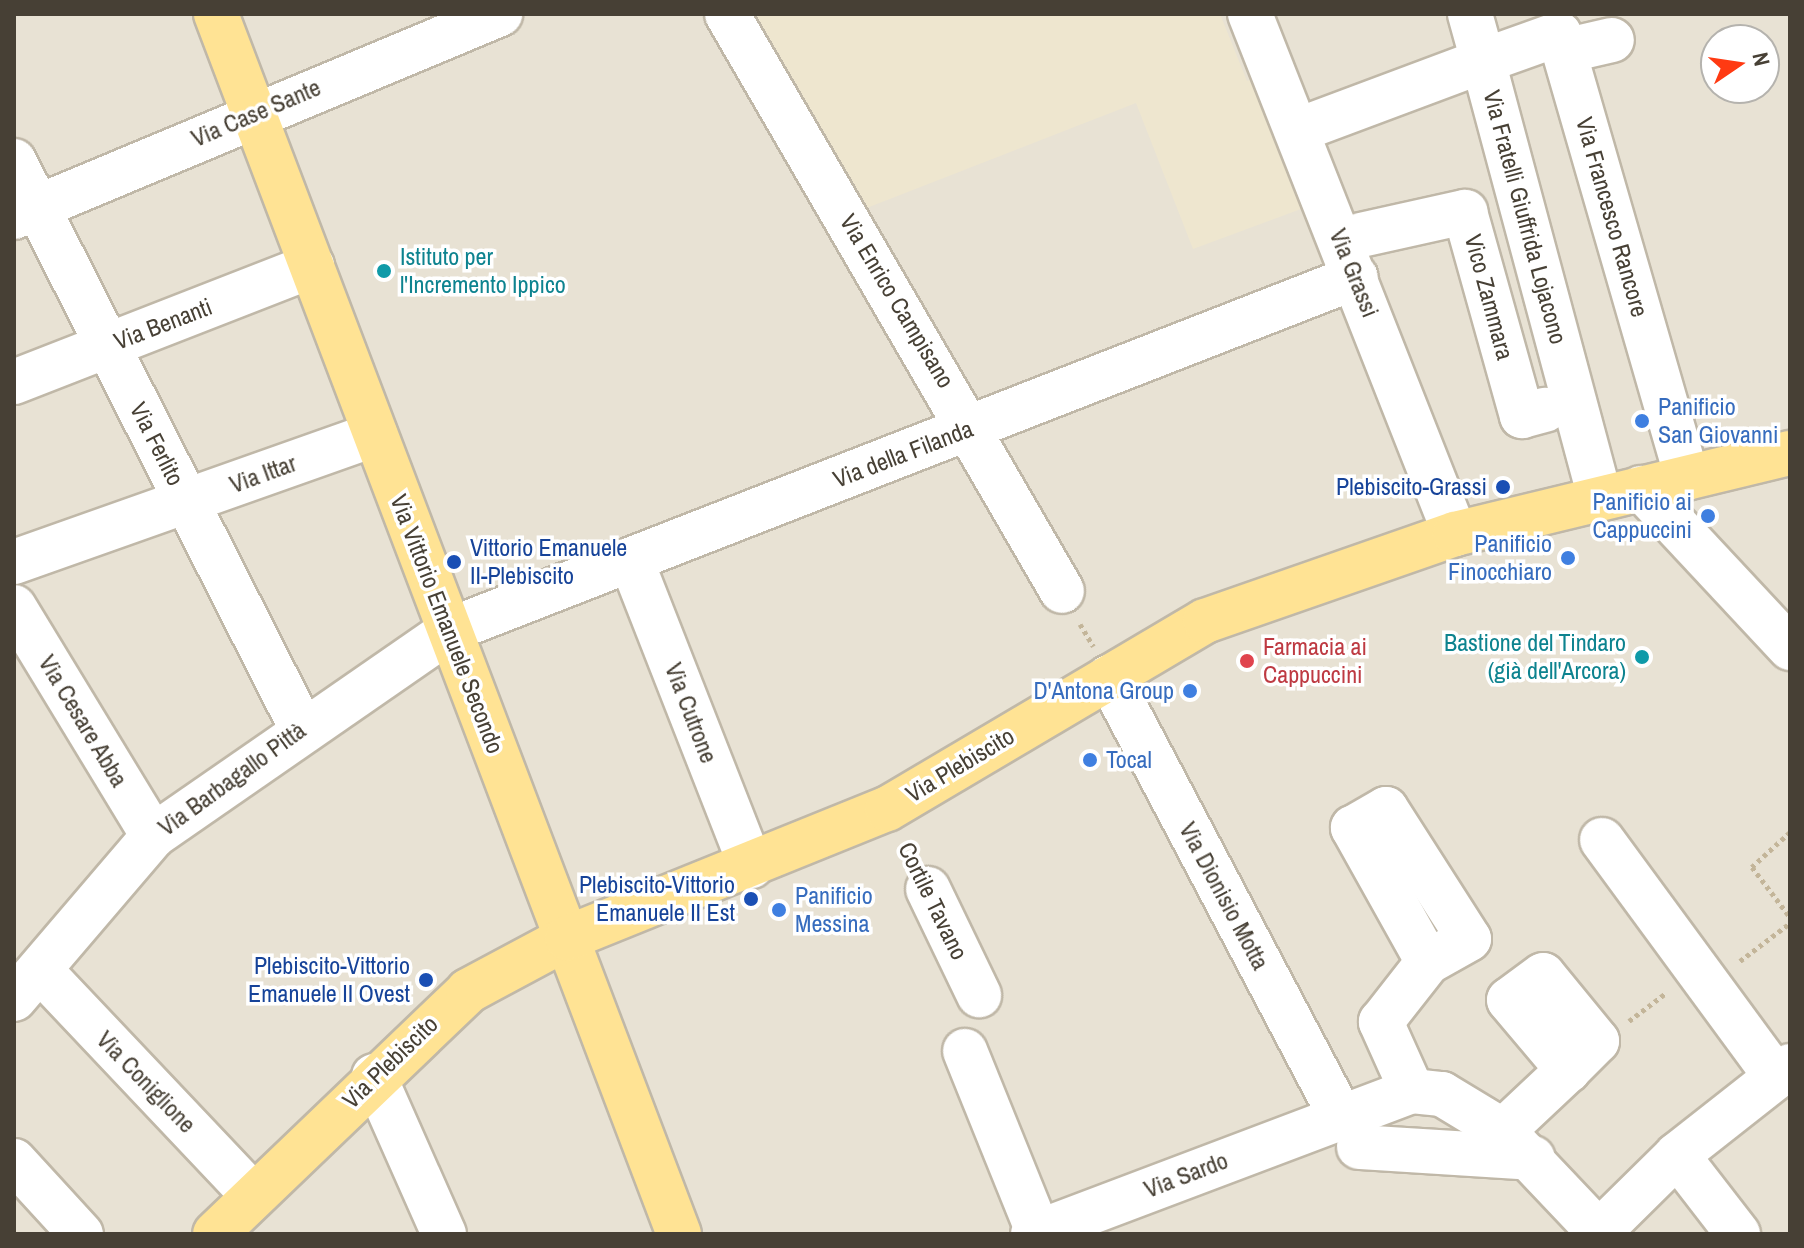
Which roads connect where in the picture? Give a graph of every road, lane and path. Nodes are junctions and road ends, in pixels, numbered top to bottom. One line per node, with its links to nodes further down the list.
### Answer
1 (216, 14): 10 (main road, Via Vittorio Emanuele Secondo)
2 (500, 14): 6 (street, Via Case Sante)
3 (727, 14): 22 (street, Via Enrico Campisano)
4 (1250, 14): 18 (street, Via Grassi)
5 (1470, 14): 9 (street)
6 (447, 24): 10 (street, Via Case Sante)
7 (1612, 40): 8 (street)
8 (1564, 51): 9 (street); 25 (street, Via Francesco Rancore)
9 (1483, 61): 11 (street, Via Fratelli Giuffrida Lojacono); 13 (street, Via Fratelli Giuffrida Lojacono)
10 (254, 113): 14 (street, Via Case Sante); 17 (main road, Via Vittorio Emanuele Secondo)
11 (1317, 123)
12 (14, 161): 14 (street, Via Ferlito)
13 (1519, 196): 15 (street); 26 (street, Via Fratelli Giuffrida Lojacono)
14 (26, 212): 19 (street, Via Ferlito)
15 (1465, 212): 16 (street, Vico Zammara); 21 (street, Vico Zammara)
16 (1361, 235)
17 (312, 266): 19 (street, Via Benanti); 23 (main road, Via Vittorio Emanuele Secondo)
18 (1356, 277): 22 (street, Via della Filanda); 28 (street, Via Grassi)
19 (107, 346): 20 (street, Via Benanti); 27 (street, Via Ferlito)
20 (14, 382)
21 (1545, 410)
22 (971, 427): 29 (street, Via della Filanda); 31 (street, Via Enrico Campisano)
23 (375, 434): 27 (street, Via Ittar); 33 (main road, Via Vittorio Emanuele Secondo)
24 (1790, 453): 25 (main road, Via Plebiscito)
25 (1687, 478): 26 (main road, Via Plebiscito)
26 (1621, 493): 28 (main road, Via Plebiscito); 34 (street)
27 (187, 501): 30 (street, Via Ittar); 36 (street, Via Ferlito)
28 (1455, 534): 35 (main road, Via Plebiscito)
29 (631, 560): 33 (street, Via della Filanda); 40 (street, Via Cutrone)
30 (14, 562)
31 (1062, 591): 35 (path)
32 (14, 607): 38 (street, Via Cesare Abba)
33 (450, 630): 36 (street, Via Barbagallo Pittà); 44 (main road, Via Vittorio Emanuele Secondo)
34 (1790, 648)
35 (1109, 677): 40 (main road, Via Plebiscito); 55 (street, Via Dionisio Motta)
36 (301, 727): 38 (street, Via Barbagallo Pittà)
37 (1790, 832): 42 (path)
38 (153, 836): 47 (street, Via Barbagallo Pittà)
39 (1602, 840): 46 (street)
40 (751, 866): 44 (main road, Via Plebiscito)
41 (928, 889): 48 (street, Cortile Tavano)
42 (1790, 917)
43 (1790, 923): 46 (path)
44 (567, 938): 53 (main road, Via Plebiscito); 66 (main road, Via Vittorio Emanuele Secondo)
45 (1428, 962): 54 (street)
46 (1704, 976): 49 (path); 52 (street)
47 (27, 984): 60 (street, Via Coniglione)
48 (979, 995)
49 (1618, 1030)
50 (965, 1051): 62 (street)
51 (1568, 1070): 56 (street)
52 (1783, 1071): 58 (street)
53 (374, 1076): 60 (main road, Via Plebiscito); 65 (street)
54 (1399, 1095): 55 (street, Via Sardo); 56 (street); 57 (street)
55 (1350, 1132): 57 (street); 62 (street, Via Sardo)
56 (1518, 1145): 57 (street); 61 (street)
57 (1416, 1151)
58 (1677, 1155): 61 (street); 67 (street)
59 (14, 1161): 63 (street)
60 (253, 1195): 64 (main road, Via Plebiscito)
61 (1598, 1232)
62 (1037, 1233)
63 (81, 1234)
64 (215, 1234)
65 (444, 1234)
66 (679, 1234)
67 (1738, 1234)

